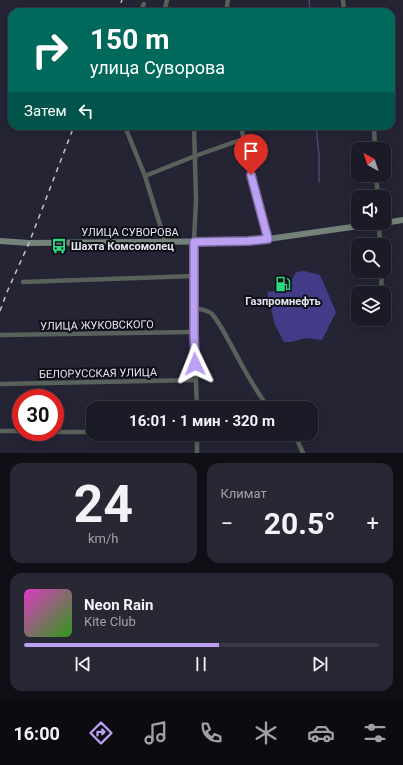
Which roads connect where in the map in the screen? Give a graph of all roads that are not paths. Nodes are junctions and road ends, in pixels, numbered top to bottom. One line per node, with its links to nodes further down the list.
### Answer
1 (144, 4): 2 (street)
2 (142, 8)
3 (126, 130): 10 (street)
4 (194, 130): 9 (street)
5 (242, 130): 7 (street)
6 (374, 130): 8 (street)
7 (243, 139): 9 (street); 14 (street)
8 (375, 142)
9 (195, 156): 10 (street); 17 (street)
10 (145, 176): 16 (street)
11 (403, 220): 12 (street)
12 (391, 221)
13 (351, 227): 14 (street, УЛИЦА СУВОРОВА)
14 (268, 239): 17 (street, УЛИЦА СУВОРОВА)
15 (0, 240): 16 (street, УЛИЦА СУВОРОВА)
16 (165, 241): 17 (street, УЛИЦА СУВОРОВА)
17 (194, 242): 18 (street)
18 (194, 276): 19 (street); 20 (street)
19 (23, 282)
20 (194, 308): 21 (street); 26 (street)
21 (194, 332): 22 (street, УЛИЦА ЖУКОВСКОГО); 23 (street)
22 (0, 335)
23 (196, 380): 24 (street, БЕЛОРУССКАЯ УЛИЦА); 25 (street)
24 (0, 384)
25 (197, 401)
26 (263, 401)
27 (1, 430): 28 (street)
28 (12, 431)
29 (64, 432): 30 (street)
30 (86, 432)
31 (197, 441): 33 (street)
32 (297, 441): 34 (street)
33 (197, 453)
34 (303, 453)

